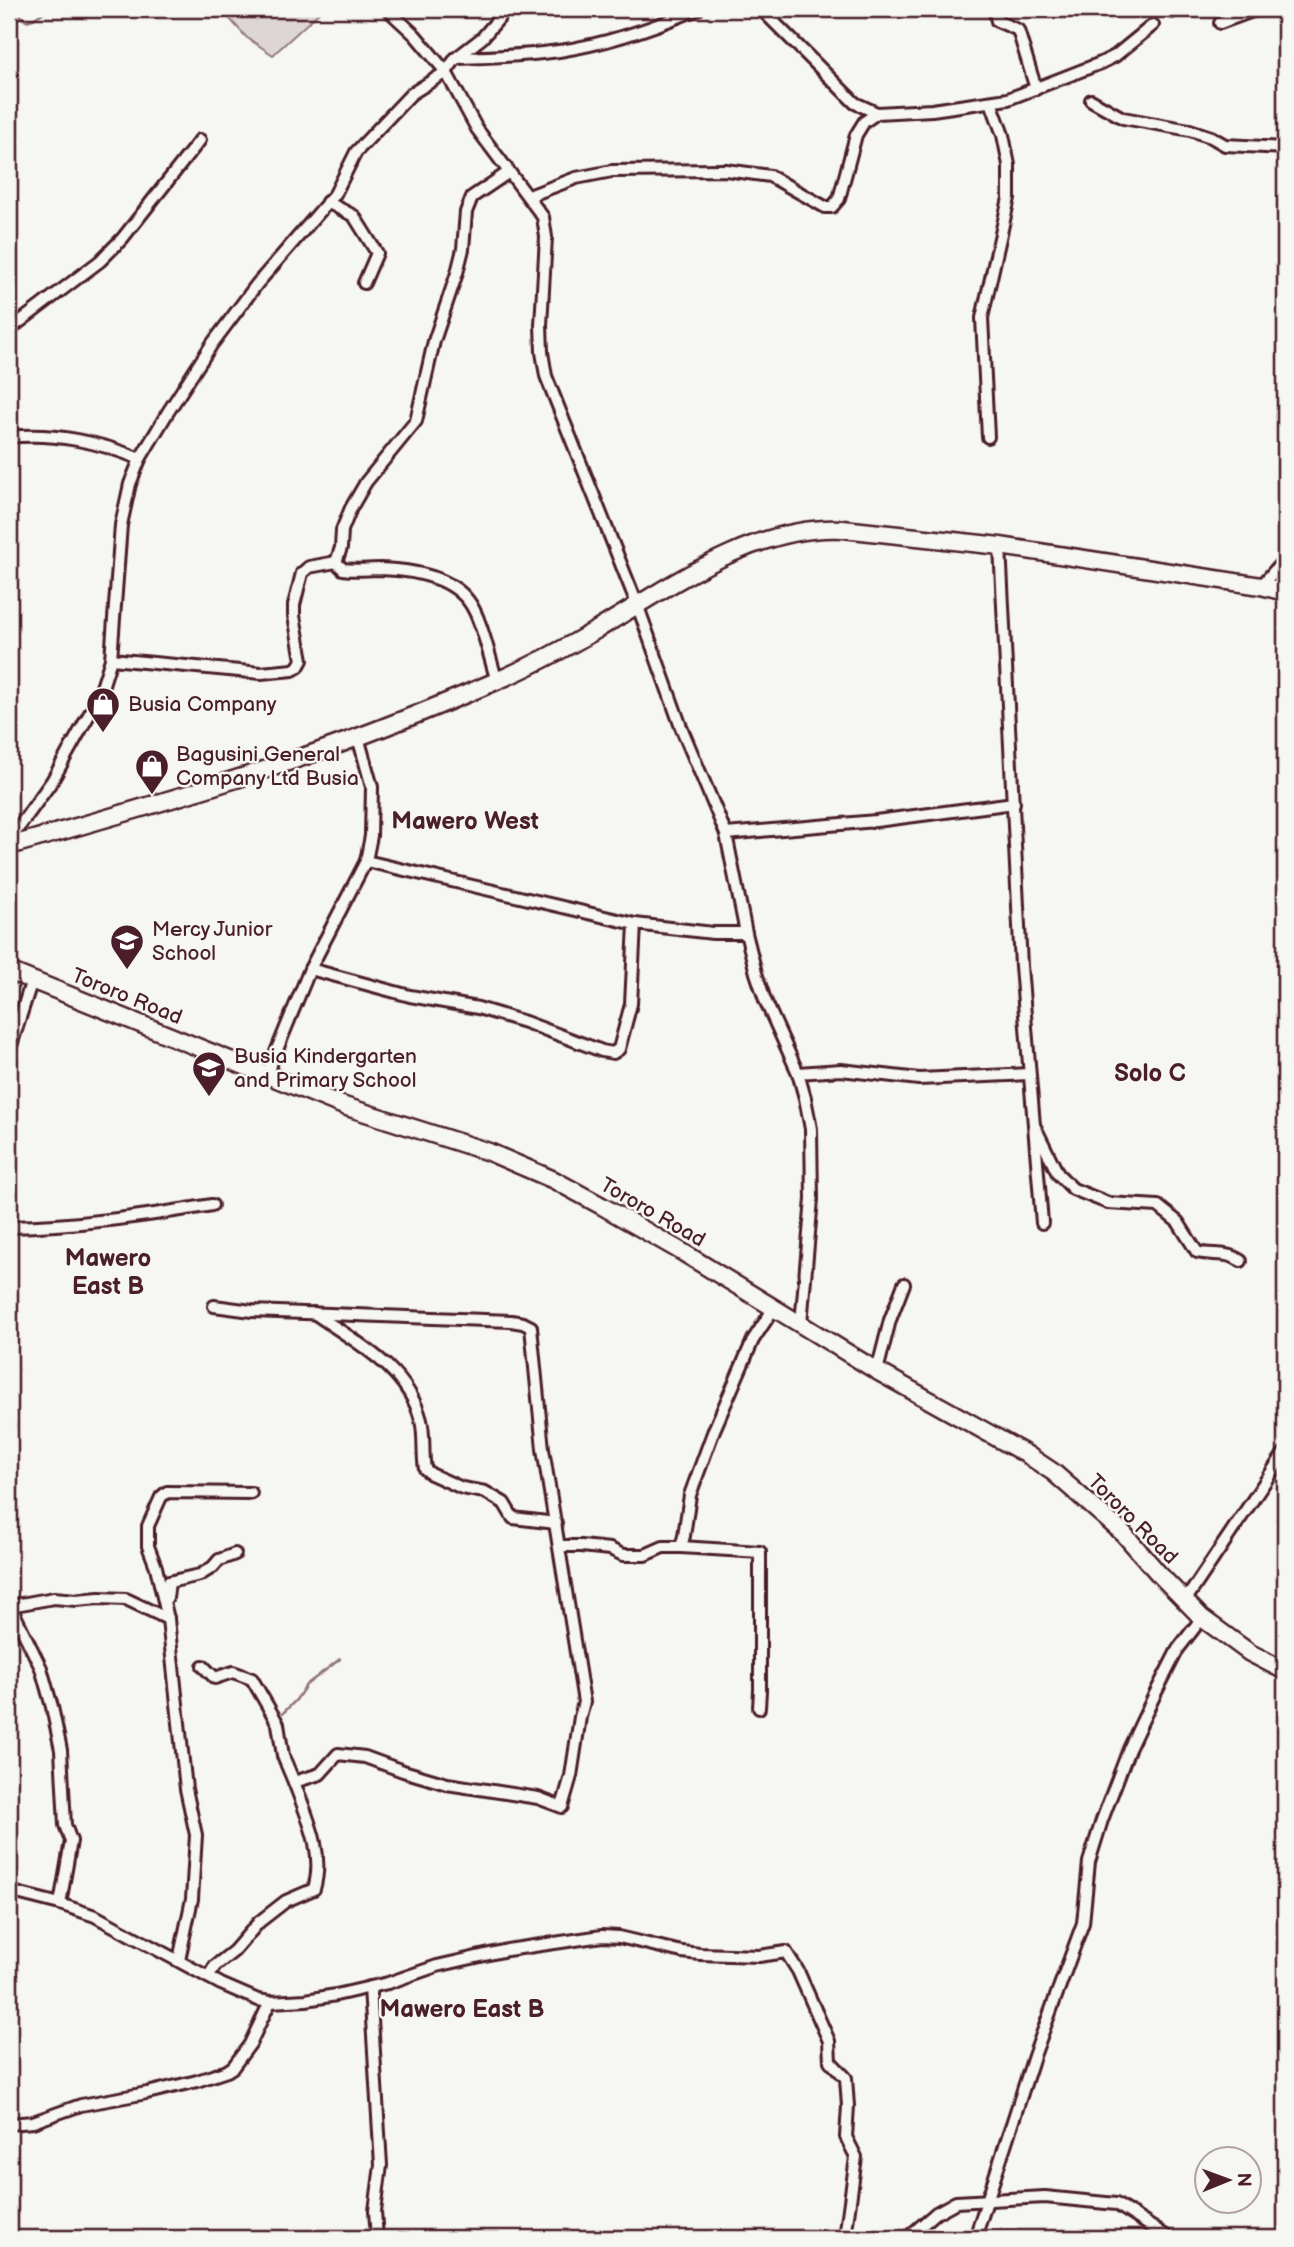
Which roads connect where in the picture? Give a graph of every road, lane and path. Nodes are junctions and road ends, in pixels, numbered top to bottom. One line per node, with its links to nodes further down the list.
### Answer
1 (387, 9): 10 (street)
2 (506, 9): 9 (street)
3 (698, 9): 9 (street)
4 (763, 9): 14 (street)
5 (994, 9): 11 (street)
6 (1258, 9): 7 (street)
7 (1220, 23)
8 (1153, 25): 11 (street)
9 (457, 58): 10 (street)
10 (446, 72): 19 (street); 21 (street)
11 (1036, 89): 13 (street)
12 (1091, 100): 18 (street)
13 (991, 102): 15 (street); 25 (street)
14 (855, 103): 15 (street); 16 (street)
15 (877, 113): 16 (street)
16 (859, 128): 20 (street)
17 (200, 139): 23 (street)
18 (1285, 148)
19 (509, 172): 20 (street); 29 (street)
20 (529, 196): 32 (street)
21 (327, 202): 22 (street); 26 (street)
22 (364, 283)
23 (9, 330)
24 (9, 437): 26 (street)
25 (988, 437)
26 (140, 459): 33 (street)
27 (1000, 546): 30 (main road); 32 (main road); 36 (street)
28 (1285, 559): 30 (street)
29 (336, 562): 33 (street); 34 (street)
30 (1261, 586): 31 (main road)
31 (1285, 592)
32 (637, 604): 34 (main road); 37 (street)
33 (111, 659): 38 (street)
34 (497, 681): 35 (main road)
35 (358, 737): 38 (main road); 39 (street)
36 (1014, 803): 37 (street); 48 (street)
37 (726, 834): 41 (street)
38 (9, 844)
39 (366, 861): 40 (street); 42 (street)
40 (635, 924): 41 (street); 42 (street)
41 (746, 933): 46 (street)
42 (310, 969): 47 (street)
43 (9, 971): 44 (main road, Tororo Road)
44 (32, 980): 45 (street); 47 (main road, Tororo Road)
45 (9, 1052)
46 (797, 1073): 48 (street); 58 (street)
47 (267, 1074): 56 (main road, Tororo Road)
48 (1029, 1074): 49 (street)
49 (1032, 1121): 51 (street); 53 (street)
50 (212, 1205): 52 (street)
51 (1042, 1223)
52 (9, 1227)
53 (1241, 1261)
54 (904, 1284): 59 (street)
55 (214, 1306): 57 (street)
56 (774, 1308): 58 (main road, Tororo Road); 64 (street)
57 (314, 1313): 62 (street); 62 (street)
58 (801, 1324): 59 (main road, Tororo Road)
59 (877, 1371): 66 (main road, Tororo Road)
60 (1285, 1452): 66 (street)
61 (251, 1493): 69 (street)
62 (556, 1523): 63 (street)
63 (559, 1546): 64 (street); 73 (street)
64 (681, 1546): 72 (street)
65 (235, 1554): 69 (street)
66 (1185, 1601): 68 (main road, Tororo Road)
67 (10, 1604): 69 (street); 75 (street)
68 (1202, 1618): 71 (main road, Tororo Road); 81 (street)
69 (168, 1619): 76 (street)
70 (203, 1666): 73 (street)
71 (1285, 1671)
72 (759, 1707)
73 (294, 1783): 77 (street)
74 (9, 1891): 75 (street)
75 (60, 1903): 76 (street)
76 (179, 1960): 77 (street)
77 (208, 1977): 79 (street)
78 (370, 1987): 79 (street); 82 (street); 83 (street)
79 (270, 2002): 80 (street)
80 (9, 2124)
81 (988, 2199): 84 (street); 85 (street); 86 (street)
82 (377, 2238)
83 (845, 2238)
84 (908, 2238)
85 (975, 2238)
86 (1169, 2238)

